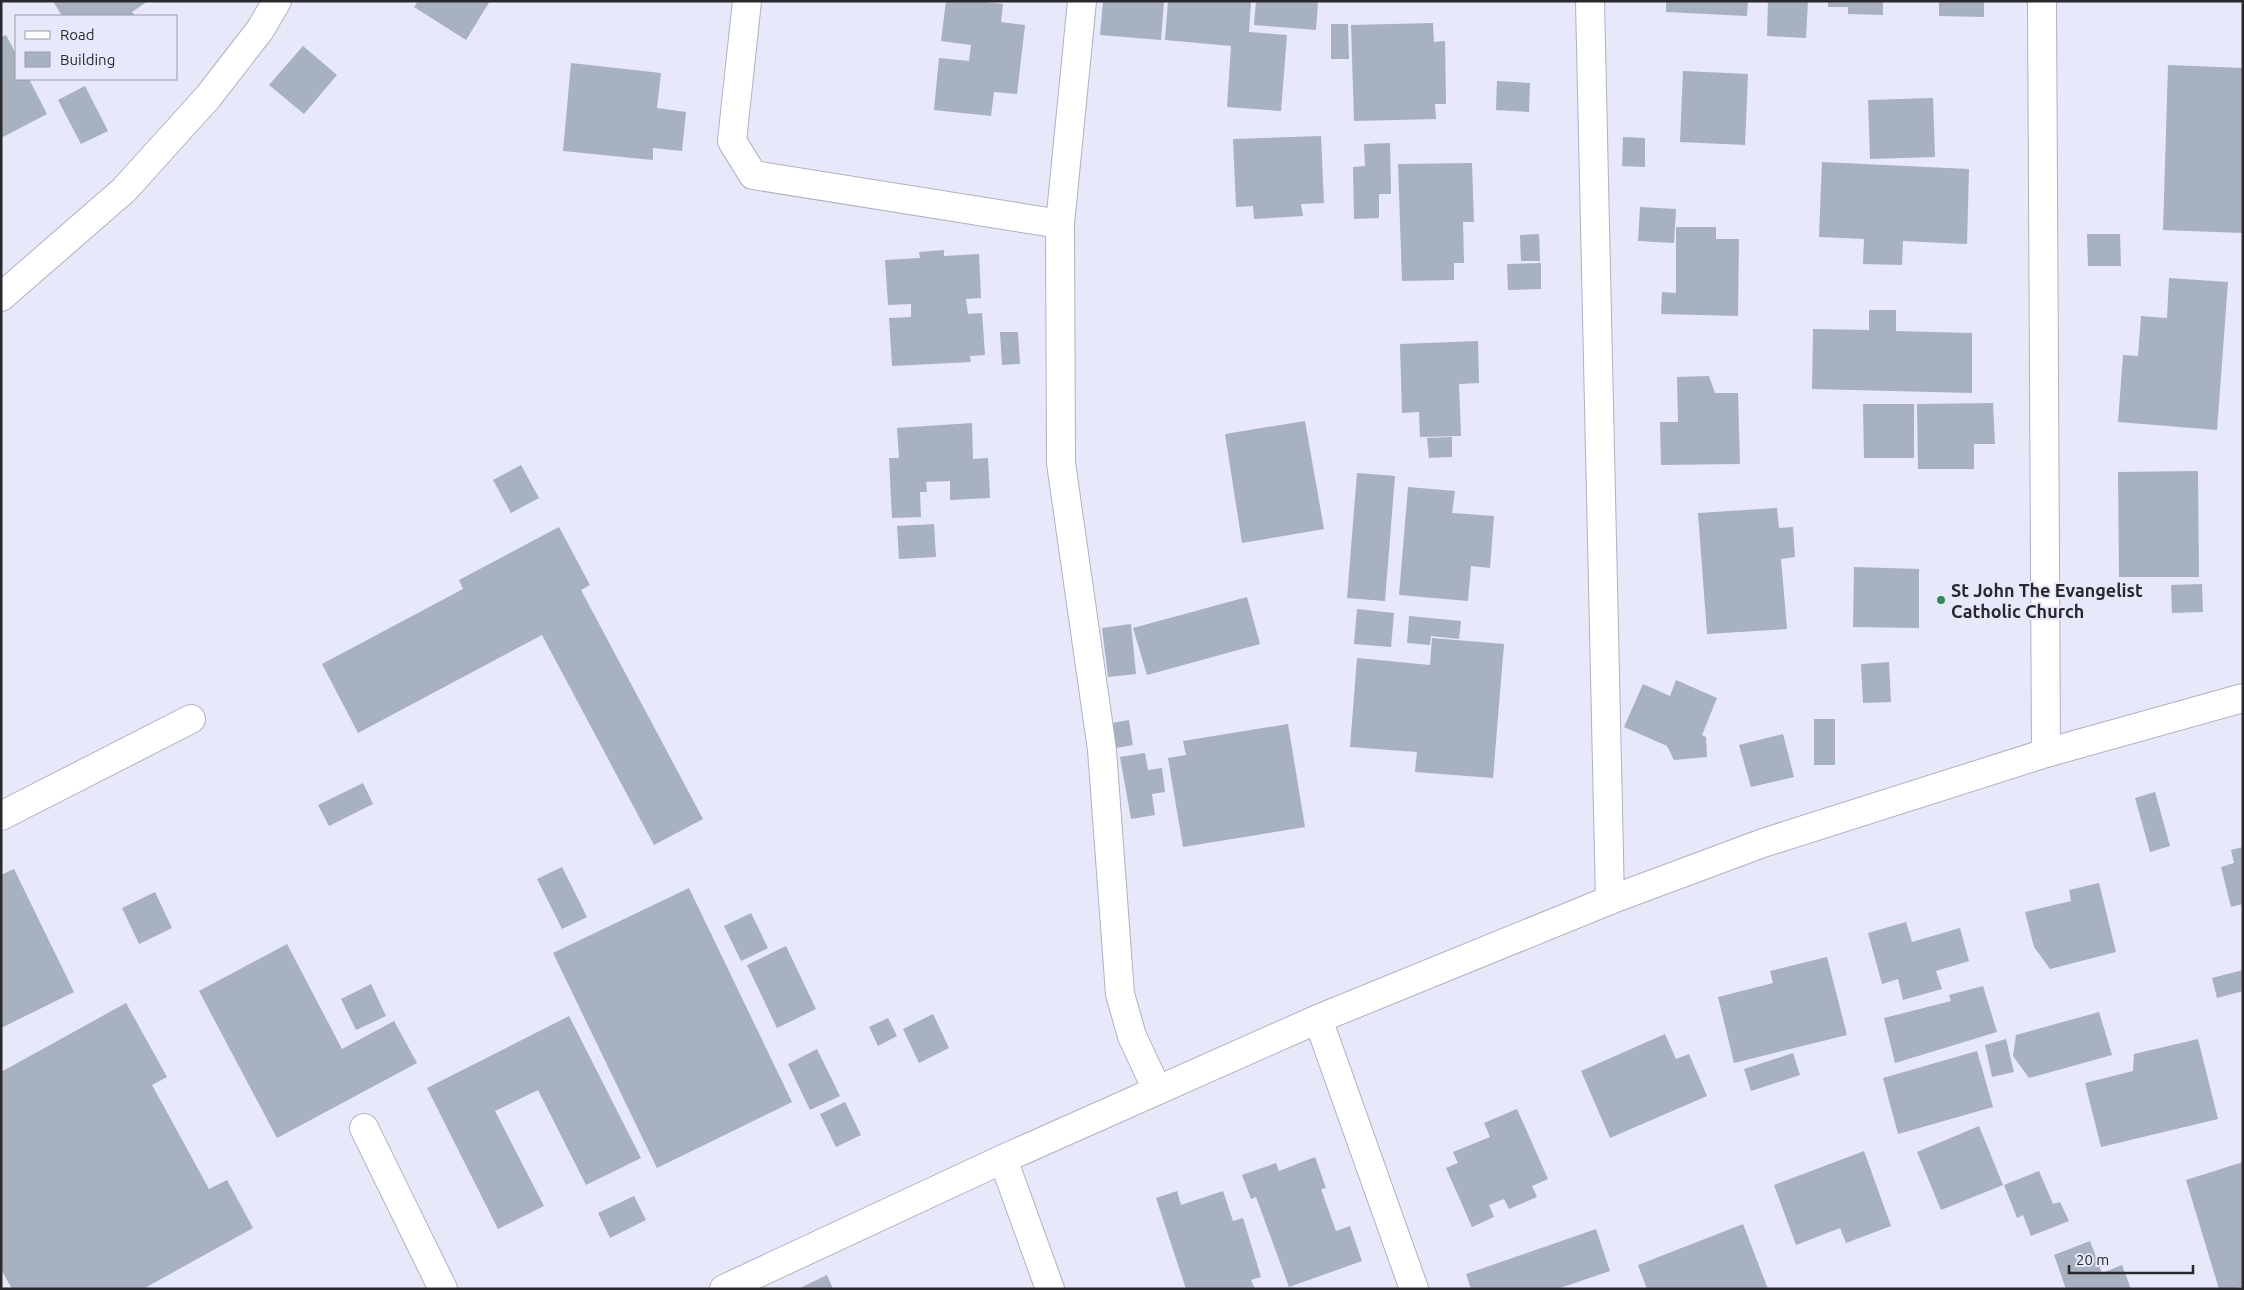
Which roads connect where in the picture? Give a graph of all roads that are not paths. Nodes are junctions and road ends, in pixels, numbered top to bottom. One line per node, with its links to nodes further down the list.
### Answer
1 (276, 1): 7 (street)
2 (747, 1): 6 (street)
3 (1082, 1): 6 (street)
4 (1590, 1): 12 (street)
5 (2042, 1): 10 (street)
6 (1060, 224): 14 (street)
7 (1, 297)
8 (2243, 698): 10 (street)
9 (191, 719): 11 (street)
10 (2046, 753): 12 (street)
11 (1, 816)
12 (1610, 900): 13 (street)
13 (1318, 1019): 14 (street); 20 (street)
14 (1157, 1090): 16 (street)
15 (364, 1128): 17 (street)
16 (1003, 1159): 18 (street); 19 (street)
17 (443, 1289)
18 (724, 1289)
19 (1050, 1289)
20 (1414, 1289)

